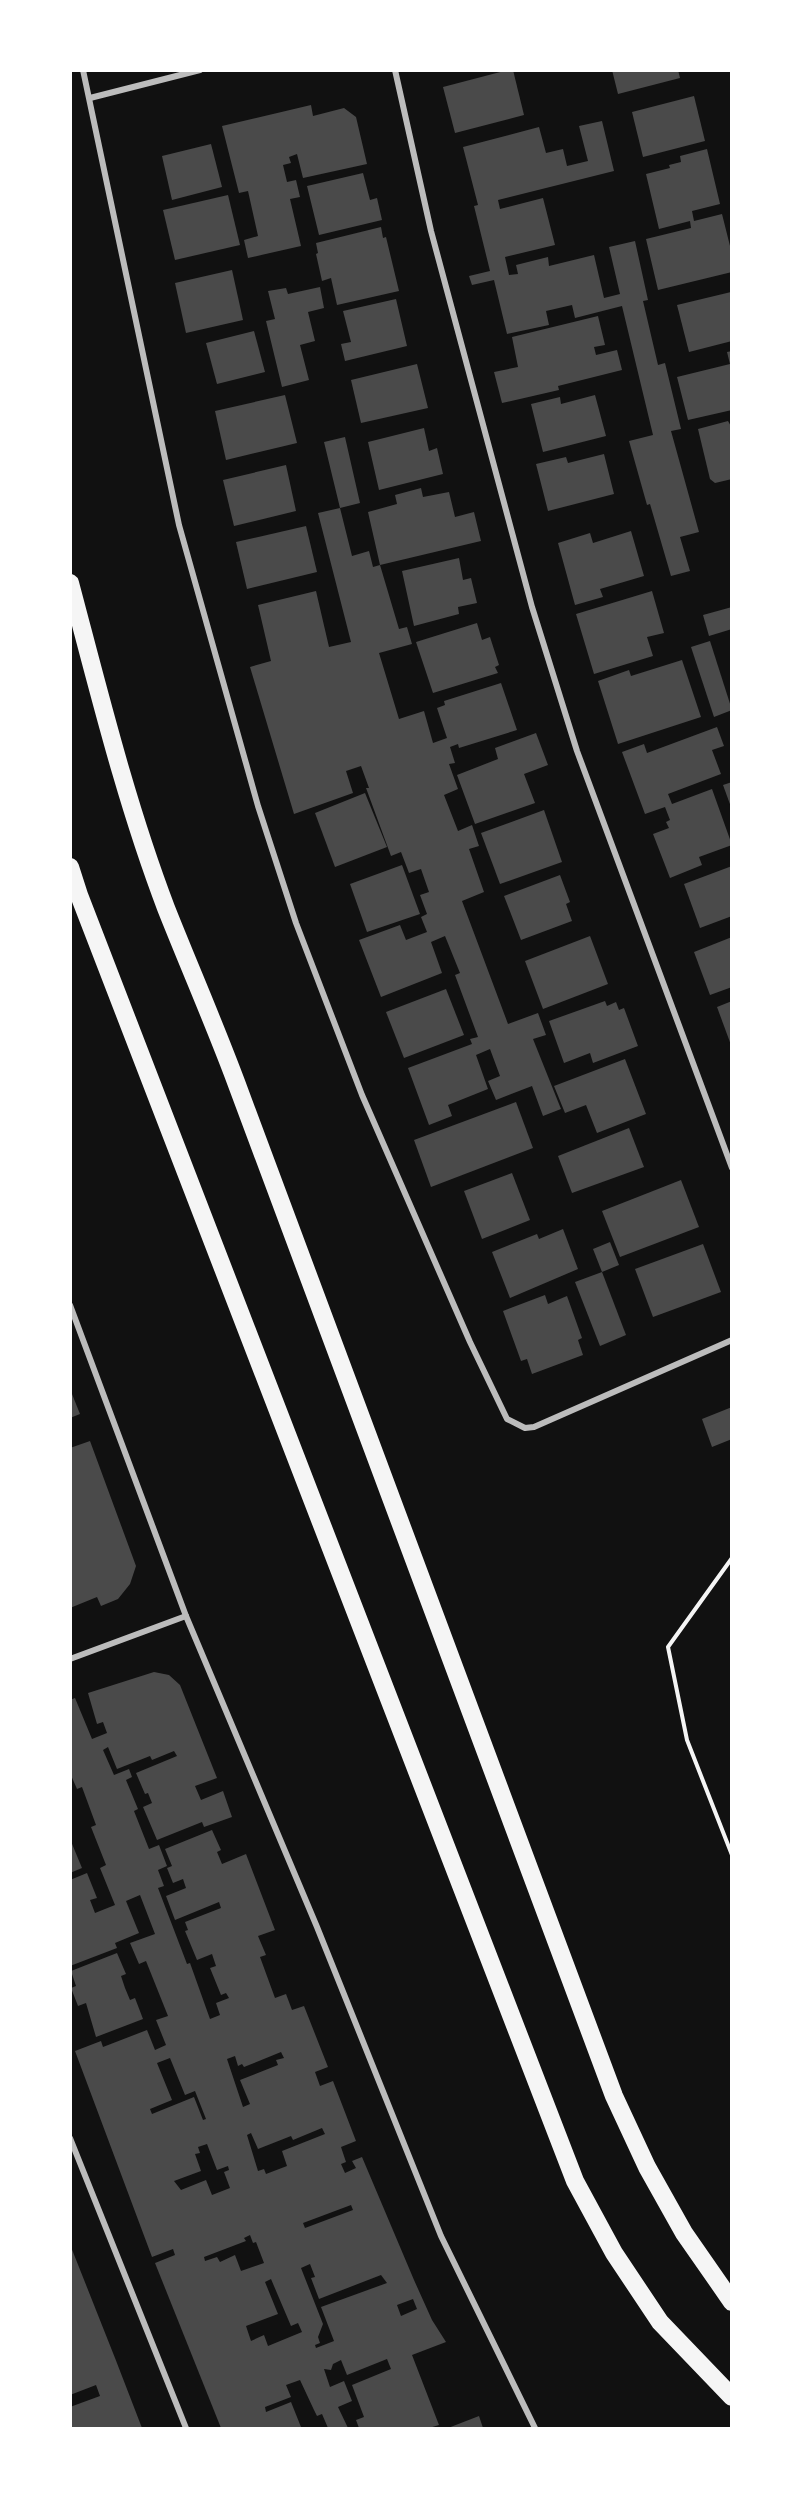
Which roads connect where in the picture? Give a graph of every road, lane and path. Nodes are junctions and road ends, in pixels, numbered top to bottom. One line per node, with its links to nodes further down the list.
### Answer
1 (83, 70): 4 (street)
2 (200, 70): 4 (street)
3 (395, 70): 7 (street)
4 (90, 98): 9 (street)
5 (70, 583): 15 (highway)
6 (70, 867): 16 (highway)
7 (732, 1168)
8 (70, 1305): 11 (street)
9 (732, 1340)
10 (732, 1558): 13 (path)
11 (186, 1616): 12 (street); 18 (street)
12 (70, 1659)
13 (732, 1855)
14 (70, 2138): 17 (street)
15 (732, 2302)
16 (732, 2397)
17 (186, 2428)
18 (535, 2428)

